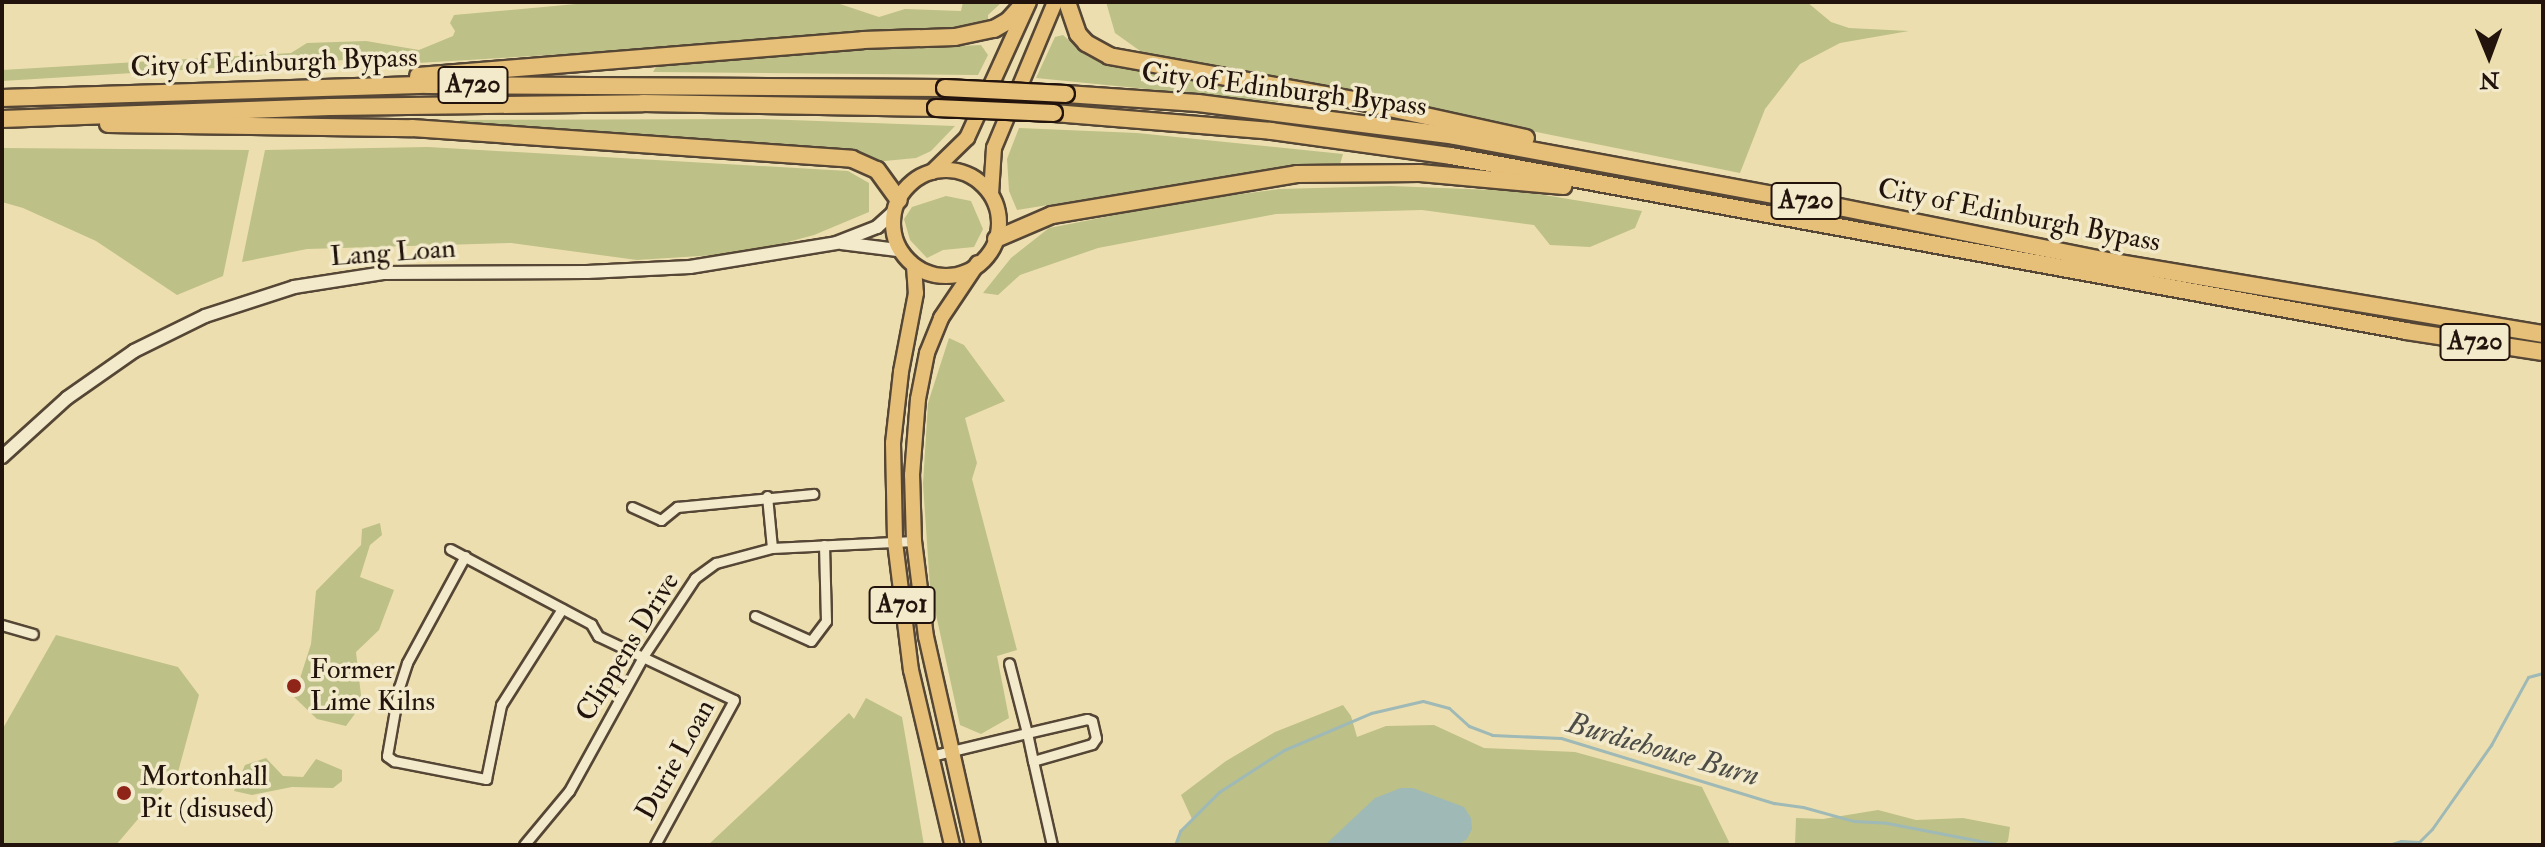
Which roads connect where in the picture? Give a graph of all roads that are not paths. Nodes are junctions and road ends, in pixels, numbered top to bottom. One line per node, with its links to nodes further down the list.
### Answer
1 (1027, 2): 4 (highway); 7 (main road)
2 (1055, 2): 8 (main road)
3 (1067, 2): 9 (highway)
4 (321, 86): 5 (highway, City of Edinburgh Bypass / A720); 9 (highway, City of Edinburgh Bypass / A720, bridge)
5 (2, 98)
6 (2, 121): 10 (highway); 11 (highway, City of Edinburgh Bypass / A720, bridge)
7 (932, 173): 8 (main road); 10 (main road)
8 (991, 194): 12 (main road)
9 (1829, 205): 17 (highway, City of Edinburgh Bypass / A720)
10 (897, 206): 13 (street, Lang Loan); 14 (main road)
11 (1759, 212): 12 (highway); 18 (highway, City of Edinburgh Bypass / A720)
12 (996, 239): 15 (main road, A701)
13 (836, 243): 14 (street, Lang Loan); 19 (street, Lang Loan)
14 (898, 250): 16 (main road)
15 (978, 263): 16 (main road); 23 (main road, A701)
16 (914, 266): 24 (main road, A701)
17 (2543, 334)
18 (2543, 352)
19 (2, 457)
20 (813, 494): 21 (street)
21 (767, 496): 22 (street); 26 (street)
22 (632, 507)
23 (914, 541): 24 (street, Clippens Drive); 36 (main road, A701)
24 (895, 542): 25 (street, Clippens Drive); 37 (main road, A701)
25 (824, 545): 26 (street, Clippens Drive); 30 (street)
26 (772, 548): 33 (street, Clippens Drive)
27 (450, 549): 28 (street)
28 (465, 556): 29 (street); 29 (street)
29 (562, 609): 33 (street)
30 (755, 616)
31 (2, 625): 32 (street)
32 (33, 634)
33 (644, 655): 39 (street, Clippens Drive); 40 (street, Durie Loan)
34 (1009, 663): 35 (street)
35 (1027, 733): 36 (street); 38 (street); 38 (street)
36 (951, 751): 37 (street); 42 (main road, A701)
37 (931, 756): 41 (main road, A701)
38 (1033, 761): 43 (street)
39 (524, 845)
40 (655, 845)
41 (952, 845)
42 (973, 845)
43 (1052, 845)

